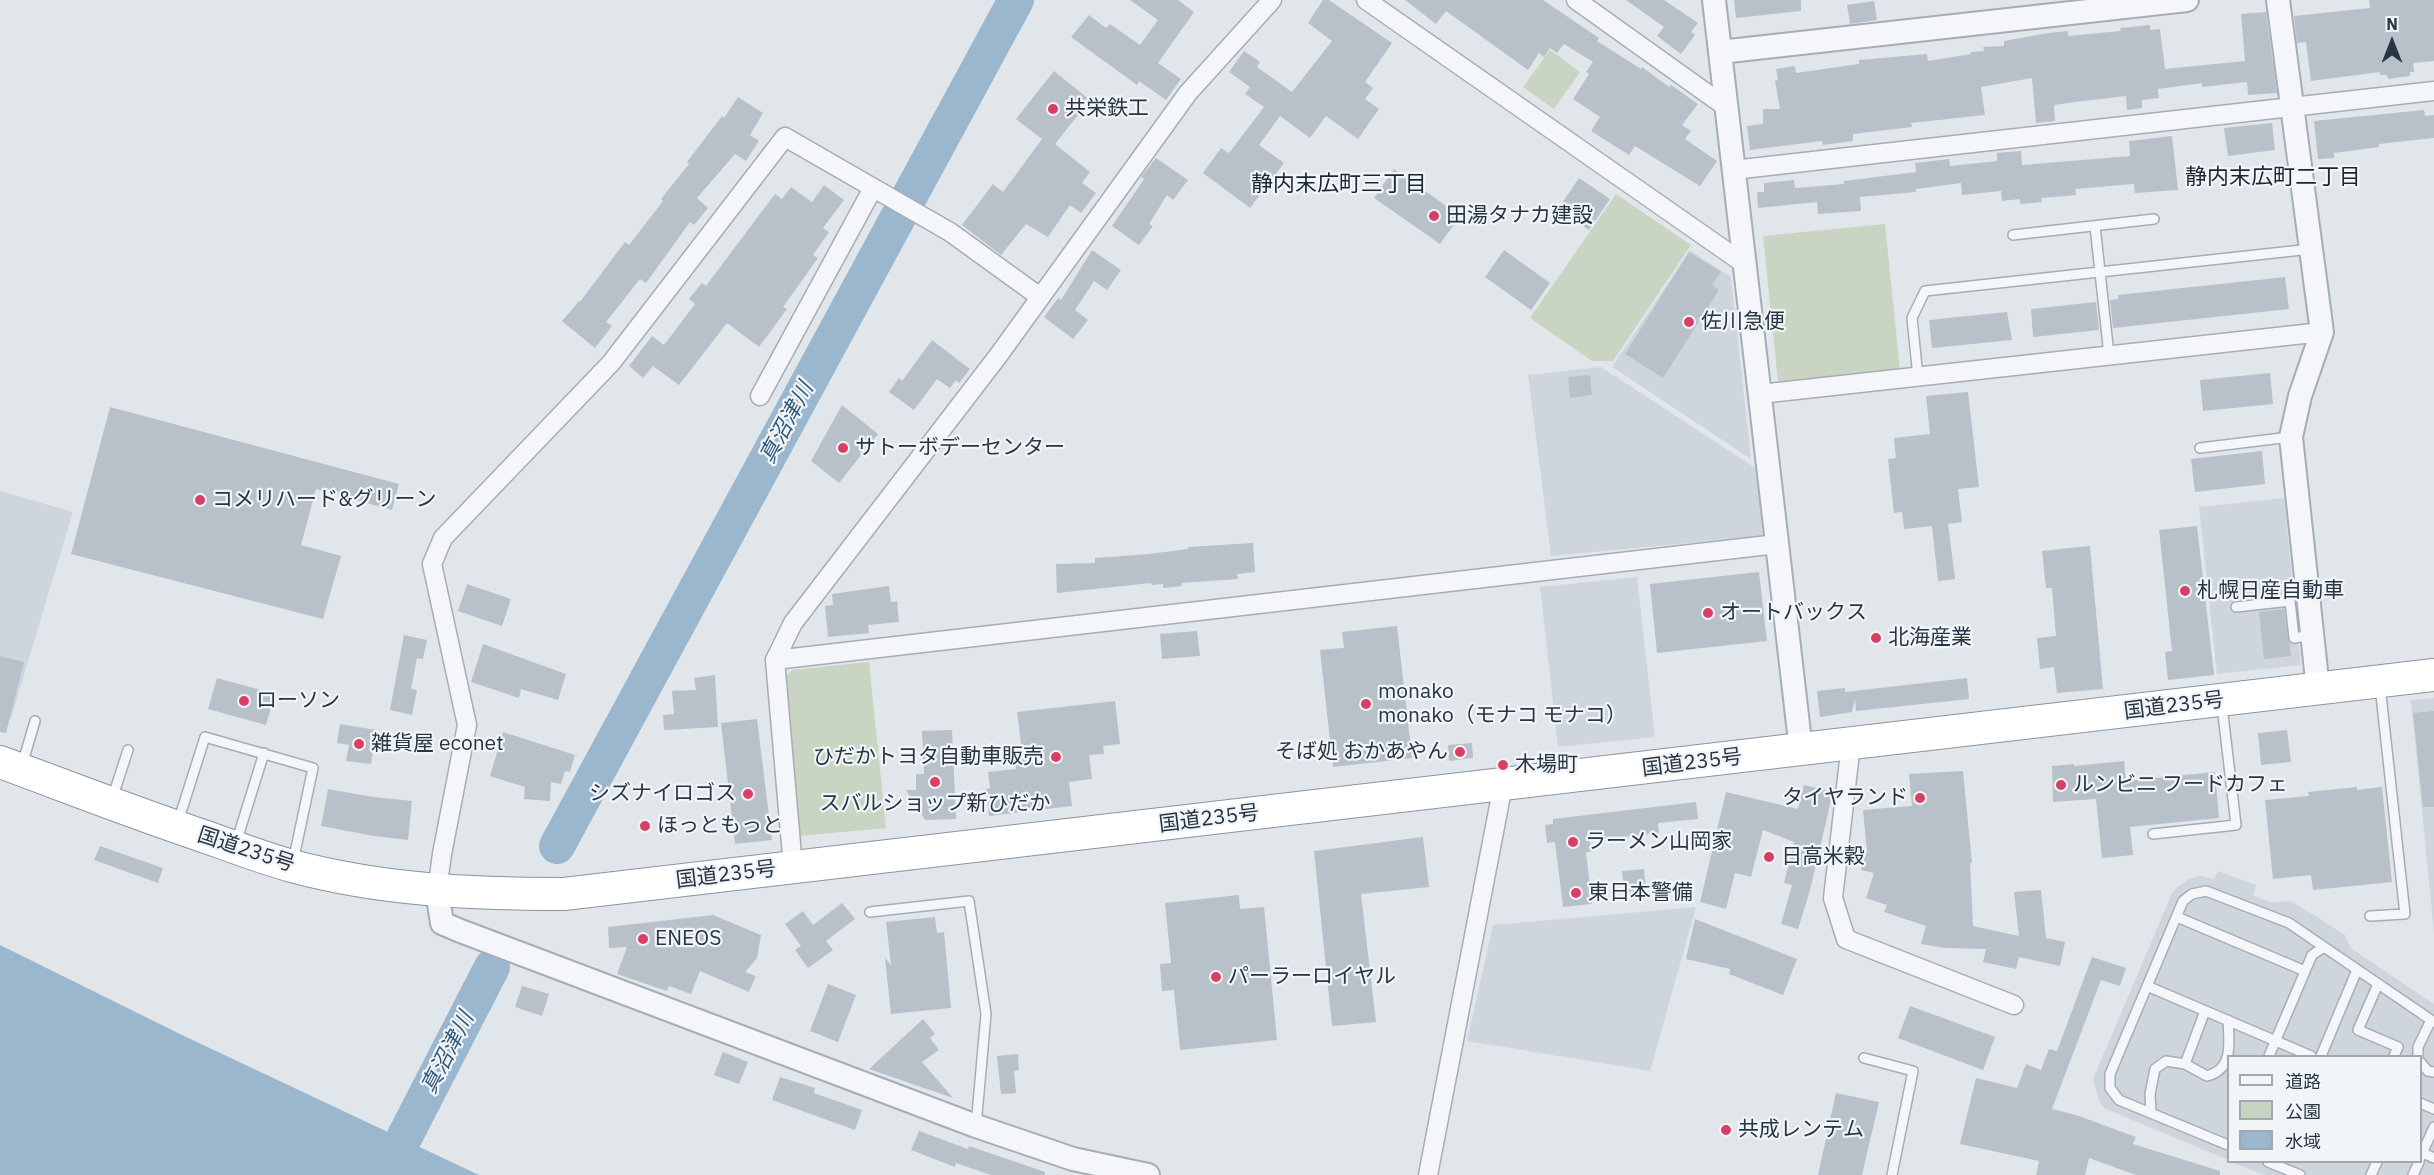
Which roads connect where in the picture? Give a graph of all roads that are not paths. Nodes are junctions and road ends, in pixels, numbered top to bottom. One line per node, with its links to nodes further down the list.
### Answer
1 (1272, 0): 19 (street)
2 (1576, 0): 9 (street)
3 (1714, 0): 7 (street)
4 (2187, 0): 7 (street)
5 (2278, 0): 10 (street)
6 (1373, 2): 17 (street)
7 (1720, 52): 9 (street)
8 (2434, 91): 10 (street)
9 (1726, 107): 11 (street)
10 (2292, 108): 11 (street); 16 (street)
11 (1733, 170): 17 (street)
12 (880, 192): 19 (street); 24 (street); 48 (street)
13 (2154, 219): 14 (lane)
14 (2095, 226): 15 (lane); 18 (lane)
15 (2013, 235)
16 (2311, 249): 18 (lane); 20 (street)
17 (1743, 263): 23 (street)
18 (2100, 272): 21 (lane); 22 (lane)
19 (1040, 297): 30 (street)
20 (2322, 332): 21 (street); 25 (street)
21 (2109, 355): 22 (street)
22 (1918, 377): 23 (street)
23 (1760, 394): 27 (street)
24 (760, 396)
25 (2291, 437): 26 (lane); 29 (street)
26 (2200, 448)
27 (1777, 544): 30 (street); 38 (street)
28 (2236, 607): 29 (lane)
29 (2313, 635): 33 (street)
30 (775, 660): 47 (street)
31 (2434, 675): 32 (highway, 国道235号)
32 (2379, 682): 33 (highway, 国道235号); 50 (lane)
33 (2318, 689): 34 (highway, 国道235号)
34 (2222, 700): 36 (highway, 国道235号); 44 (lane)
35 (35, 721): 40 (lane)
36 (1851, 744): 38 (highway, 国道235号); 57 (street)
37 (128, 750): 42 (lane)
38 (1801, 750): 41 (highway, 国道235号)
39 (264, 753): 43 (lane); 45 (lane); 46 (lane)
40 (10, 766): 42 (highway, 国道235号)
41 (1503, 785): 47 (highway, 国道235号); 80 (street)
42 (111, 803): 43 (highway, 国道235号)
43 (176, 827): 45 (highway, 国道235号)
44 (2153, 834)
45 (235, 848): 46 (highway, 国道235号)
46 (292, 866): 48 (highway, 国道235号)
47 (793, 867): 48 (highway, 国道235号)
48 (437, 891): 74 (street)
49 (870, 912): 74 (lane)
50 (2370, 916)
51 (2177, 917): 52 (lane); 54 (lane); 56 (lane)
52 (2324, 947): 53 (lane); 54 (lane)
53 (2357, 970): 55 (lane); 65 (lane)
54 (2305, 971): 61 (lane)
55 (2378, 984): 60 (lane); 66 (lane)
56 (2147, 986): 58 (lane); 73 (lane)
57 (2014, 1005)
58 (2205, 1011): 59 (lane); 71 (lane)
59 (2228, 1020): 61 (lane); 62 (lane)
60 (2433, 1021): 67 (lane)
61 (2275, 1041): 63 (lane); 64 (lane)
62 (2228, 1055)
63 (2269, 1055)
64 (2309, 1055)
65 (2321, 1055)
66 (2394, 1055)
67 (2418, 1055)
68 (1864, 1058): 81 (lane)
69 (2227, 1058): 71 (lane)
70 (2422, 1063): 72 (lane)
71 (2185, 1064): 73 (lane)
72 (2434, 1072)
73 (2151, 1113): 76 (lane)
74 (976, 1126): 79 (street)
75 (2434, 1126): 77 (lane)
76 (2227, 1144)
77 (2422, 1155)
78 (2273, 1163): 82 (lane)
79 (1149, 1175)
80 (1428, 1175)
81 (1892, 1175)
82 (2300, 1175)

